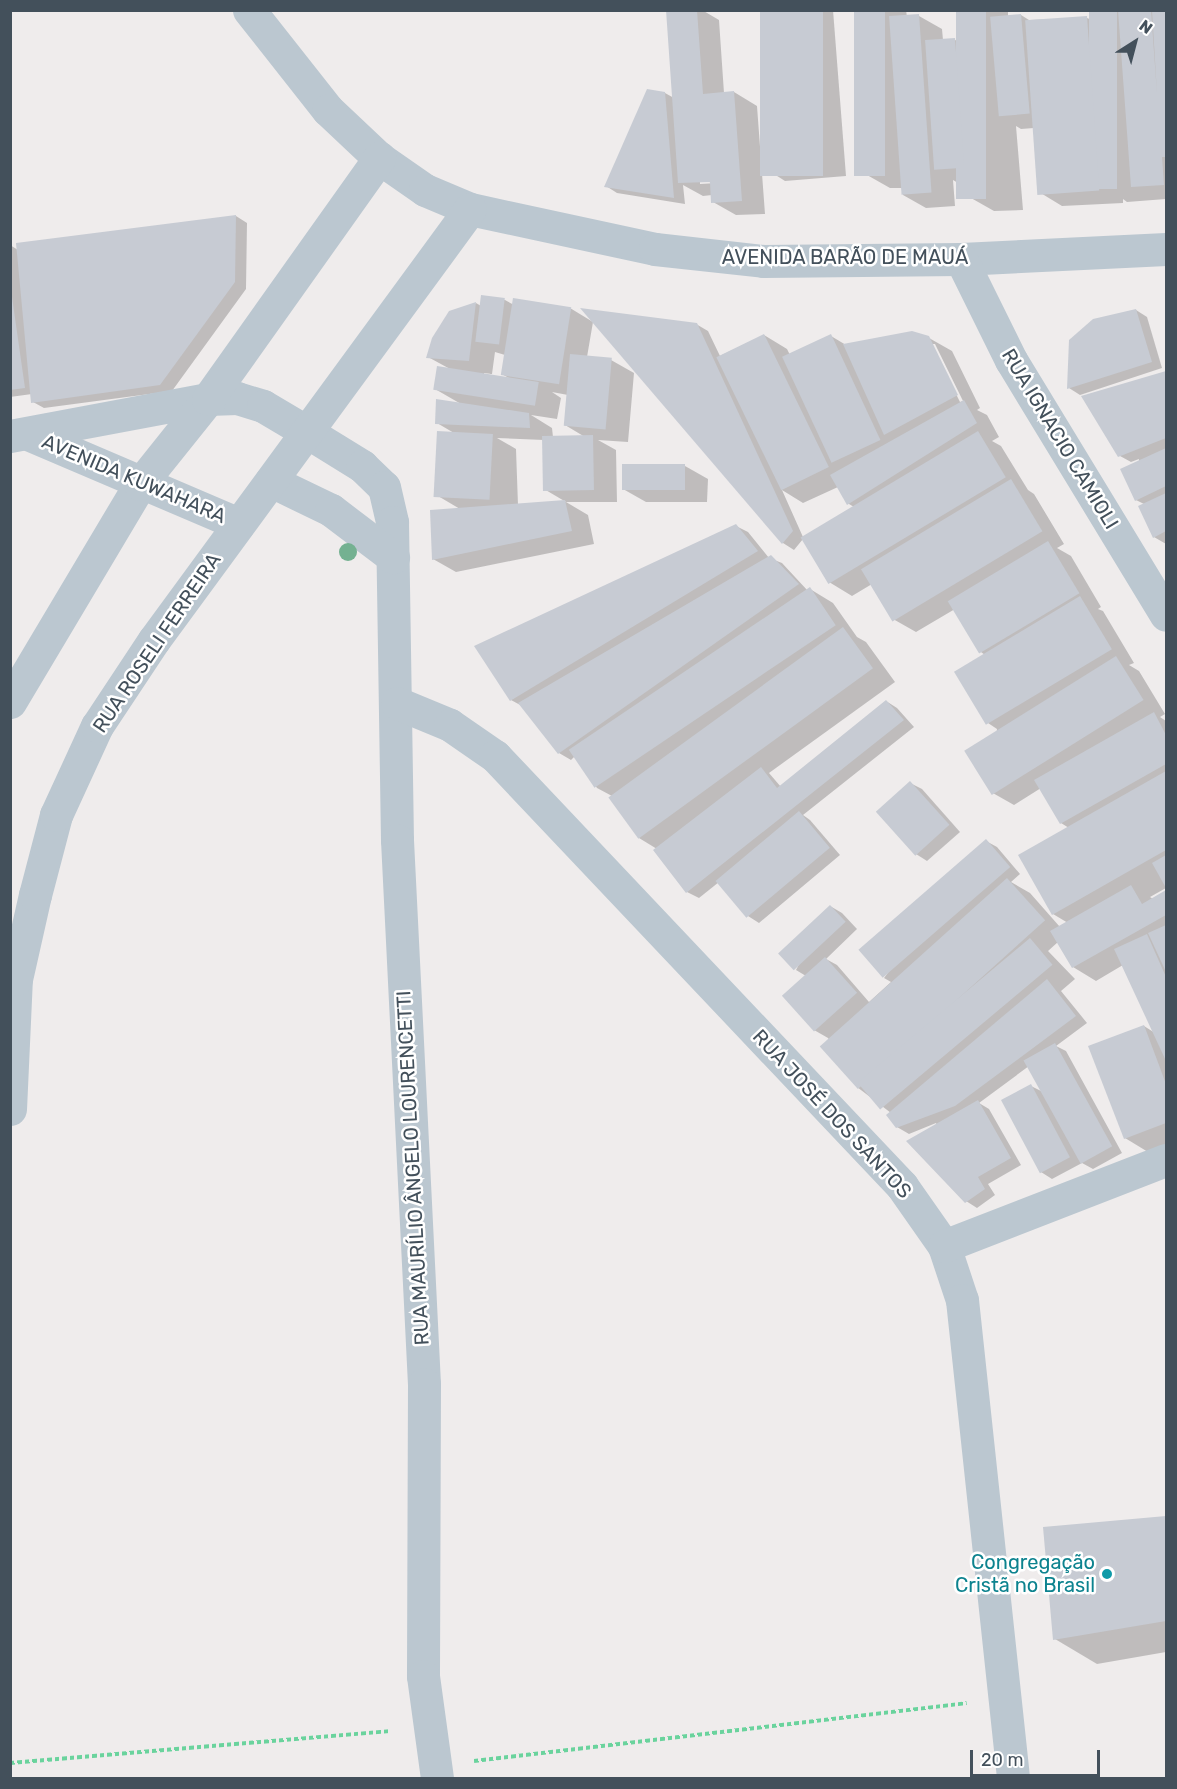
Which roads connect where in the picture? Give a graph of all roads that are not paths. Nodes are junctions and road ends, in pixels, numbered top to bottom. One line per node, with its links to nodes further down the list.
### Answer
1 (249, 10): 2 (street, AVENIDA BARÃO DE MAUÁ)
2 (379, 158): 3 (street, AVENIDA BARÃO DE MAUÁ); 6 (street)
3 (470, 209): 5 (street, AVENIDA BARÃO DE MAUÁ); 7 (street, RUA ROSELI FERREIRA)
4 (1167, 249): 5 (street, AVENIDA BARÃO DE MAUÁ)
5 (961, 259): 13 (street, RUA IGNACIO CAMIOLI)
6 (208, 399): 7 (street, AVENIDA KUWAHARA); 8 (street, AVENIDA KUWAHARA); 10 (street)
7 (307, 432): 9 (street, RUA ROSELI FERREIRA); 12 (street, RUA MAURÍLIO ÂNGELO LOURENCETTI)
8 (19, 435): 10 (street, AVENIDA KUWAHARA)
9 (270, 481): 11 (street, RUA ROSELI FERREIRA); 12 (street)
10 (140, 484): 11 (street, AVENIDA KUWAHARA); 14 (street)
11 (239, 524): 16 (street, RUA ROSELI FERREIRA)
12 (393, 557): 15 (street, RUA MAURÍLIO ÂNGELO LOURENCETTI)
13 (1167, 615)
14 (10, 702)
15 (397, 704): 18 (street, RUA JOSÉ DOS SANTOS); 19 (street, RUA MAURÍLIO ÂNGELO LOURENCETTI)
16 (10, 1109)
17 (1167, 1160): 18 (street)
18 (944, 1246): 20 (street, RUA JOSÉ DOS SANTOS)
19 (436, 1772)
20 (1013, 1779)

